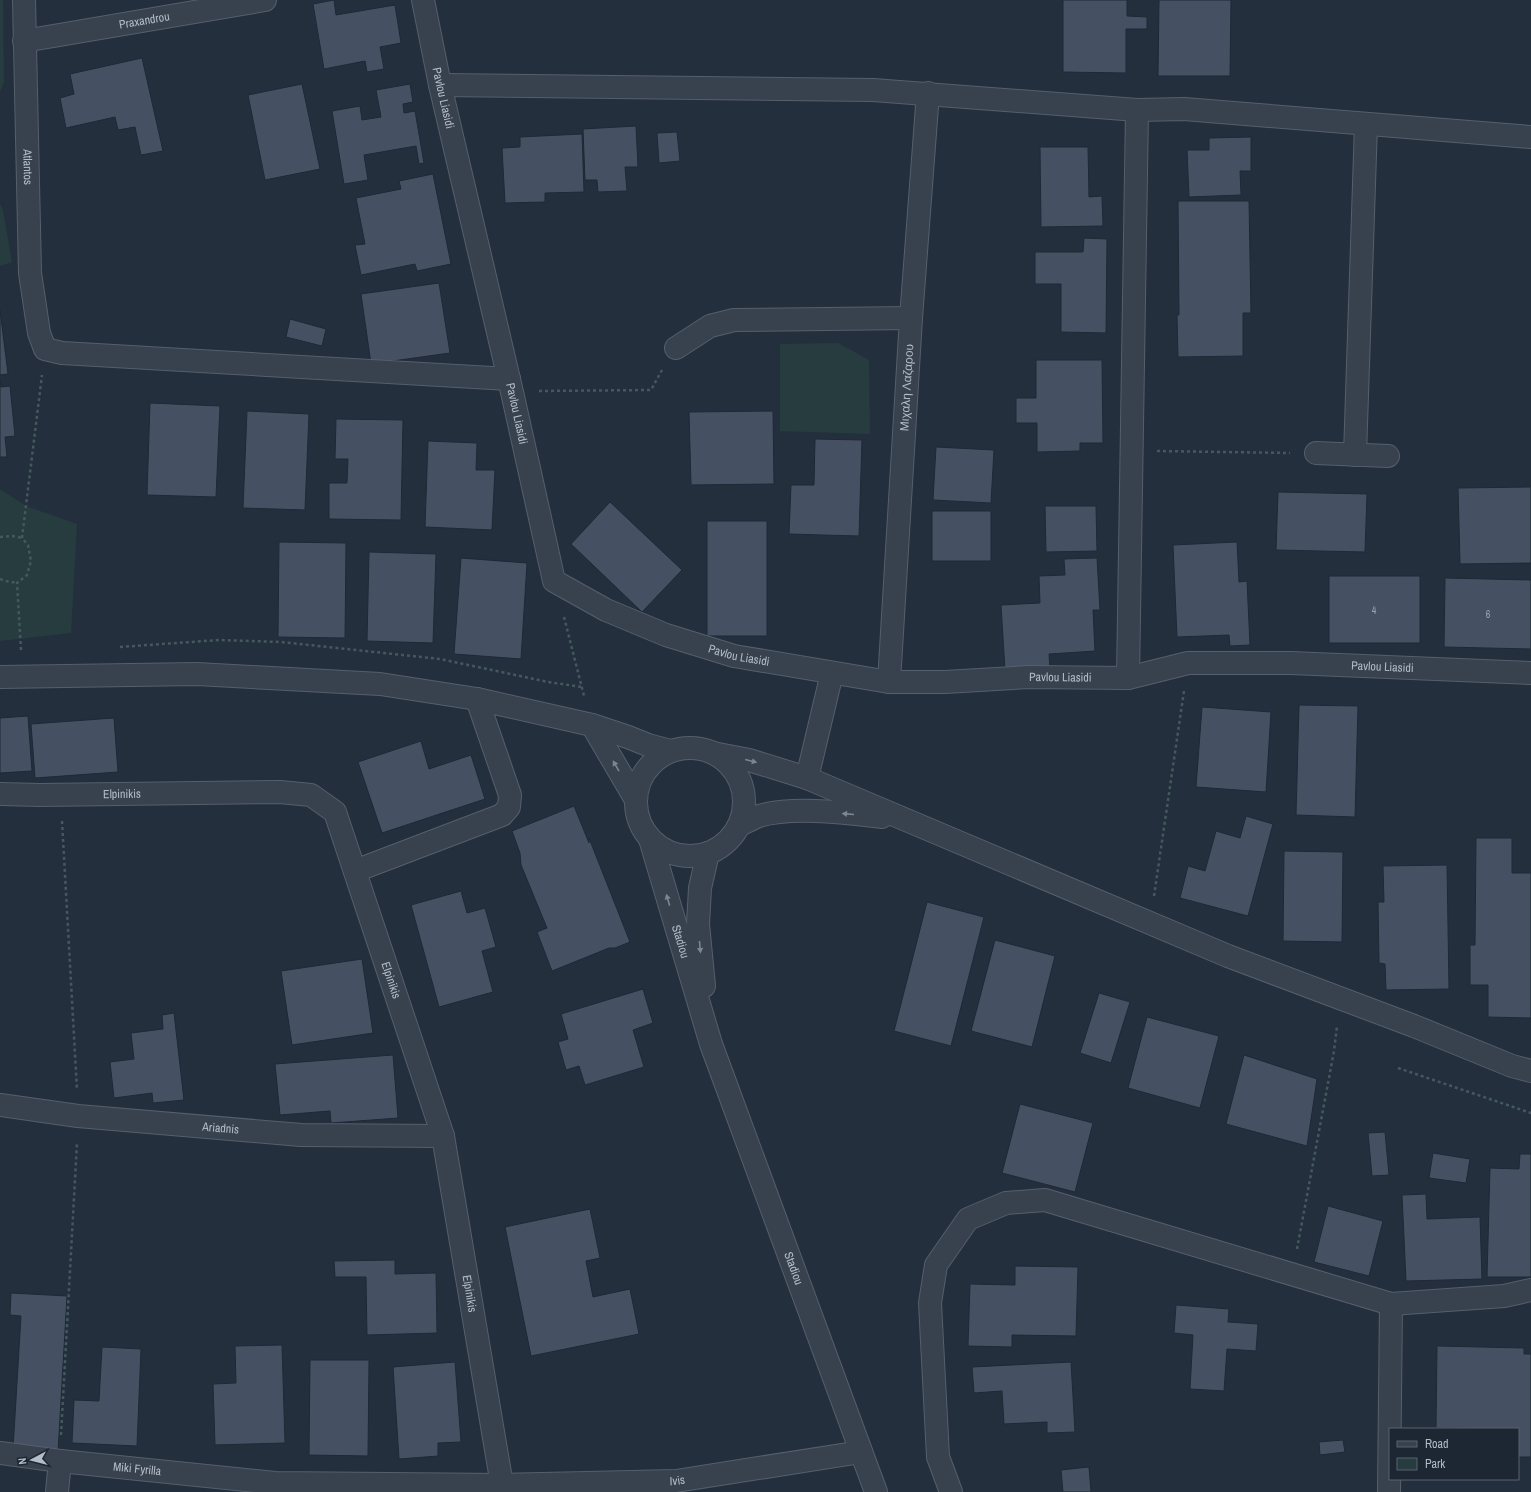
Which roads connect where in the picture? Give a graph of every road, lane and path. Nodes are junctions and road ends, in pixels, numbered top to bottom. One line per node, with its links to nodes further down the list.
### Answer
1 (24, 0): 4 (street, Atlantos)
2 (265, 0): 4 (street, Praxandrou)
3 (423, 0): 5 (street, Pavlou Liasidi)
4 (24, 41): 11 (street, Atlantos)
5 (440, 85): 6 (street); 13 (street, Pavlou Liasidi)
6 (928, 93): 7 (street); 10 (street, Μιχαλη Λαζαρου)
7 (1137, 110): 8 (street); 14 (street)
8 (1366, 124): 9 (street); 16 (street)
9 (1531, 137)
10 (911, 318): 12 (street); 29 (street, Μιχαλη Λαζαρου)
11 (42, 341): 13 (street); 19 (path)
12 (676, 348): 13 (path)
13 (511, 386): 21 (street, Pavlou Liasidi)
14 (1131, 451): 15 (path); 27 (street)
15 (1316, 453): 16 (street)
16 (1355, 455): 17 (street)
17 (1388, 456)
18 (0, 537): 19 (path)
19 (22, 538): 22 (path)
20 (0, 579): 22 (path)
21 (554, 581): 24 (street, Pavlou Liasidi); 30 (path)
22 (17, 583): 26 (path)
23 (1188, 663): 25 (street, Pavlou Liasidi); 27 (street, Pavlou Liasidi); 43 (path)
24 (832, 673): 29 (street, Pavlou Liasidi); 35 (street)
25 (1531, 673)
26 (9, 677): 31 (street)
27 (1128, 678): 29 (street, Pavlou Liasidi)
28 (548, 682): 30 (path)
29 (889, 682)
30 (582, 687): 32 (path)
31 (477, 699): 32 (street); 42 (street)
32 (592, 725): 33 (street); 37 (street, one-way to 32)
33 (671, 751): 34 (street); 37 (street)
34 (713, 752): 35 (street, one-way to 35); 39 (street)
35 (807, 778): 38 (street)
36 (0, 794): 42 (street, Elpinikis)
37 (636, 800): 40 (street)
38 (901, 818): 39 (street, one-way to 39); 43 (street)
39 (739, 825): 41 (street)
40 (650, 839): 41 (street); 45 (street, Stadiou, one-way to 40)
41 (708, 853): 45 (street, Stadiou, one-way to 45)
42 (355, 871): 50 (street, Elpinikis)
43 (1150, 922): 44 (street)
44 (1340, 998): 47 (street); 51 (path)
45 (711, 1044): 55 (street, Stadiou)
46 (1398, 1068): 49 (path)
47 (1531, 1071)
48 (0, 1105): 50 (street, Ariadnis)
49 (1531, 1113)
50 (443, 1136): 59 (street, Elpinikis)
51 (1292, 1275): 53 (street); 63 (street)
52 (1531, 1290): 53 (street)
53 (1391, 1304): 54 (street)
54 (1390, 1428)
55 (861, 1452): 59 (street, Ivis); 62 (street, Stadiou)
56 (0, 1453): 57 (street, Miki Fyrilla)
57 (60, 1461): 60 (street, Miki Fyrilla); 61 (street)
58 (1389, 1480): 64 (street)
59 (502, 1485): 60 (street, Ivis)
60 (274, 1487)
61 (57, 1492)
62 (876, 1492)
63 (951, 1492)
64 (1389, 1492)

